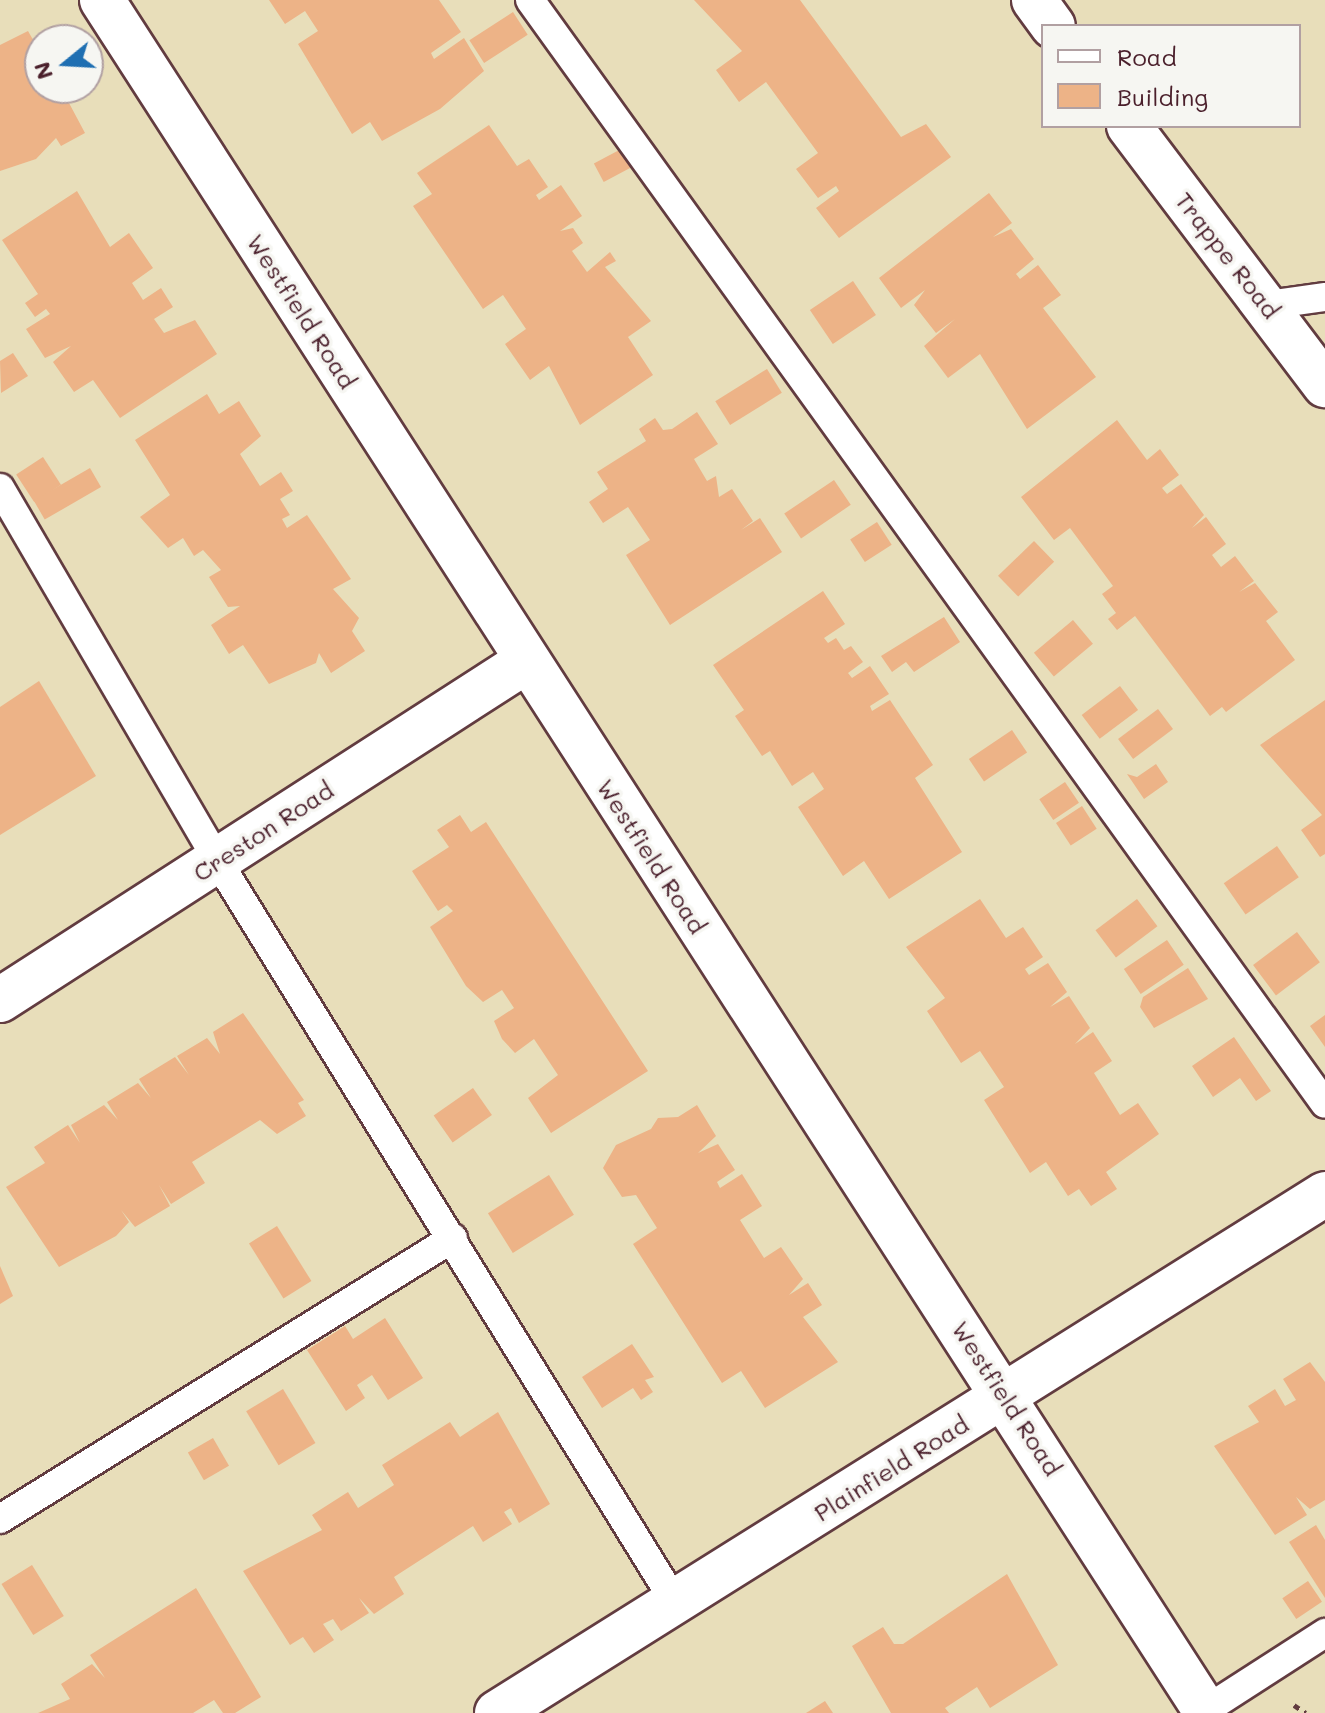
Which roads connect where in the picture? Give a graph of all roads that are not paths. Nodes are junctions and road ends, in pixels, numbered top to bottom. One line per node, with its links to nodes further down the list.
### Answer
1 (102, 0): 10 (street, Westfield Road)
2 (530, 0): 13 (lane)
3 (1034, 0): 4 (street)
4 (1052, 24)
5 (1131, 128): 7 (street, Trappe Road)
6 (1325, 297): 7 (lane)
7 (1268, 305): 8 (street, Trappe Road)
8 (1325, 385)
9 (0, 488): 11 (lane)
10 (525, 662): 11 (street, Creston Road); 16 (street, Westfield Road)
11 (217, 860): 12 (street, Creston Road); 15 (lane)
12 (0, 1000)
13 (1325, 1104)
14 (1325, 1194): 16 (street, Plainfield Road)
15 (453, 1238): 17 (lane); 18 (lane)
16 (1007, 1396): 18 (street, Plainfield Road); 20 (street, Westfield Road)
17 (0, 1519)
18 (675, 1602): 21 (street, Plainfield Road)
19 (1325, 1633): 20 (lane)
20 (1203, 1712)
21 (497, 1713)

